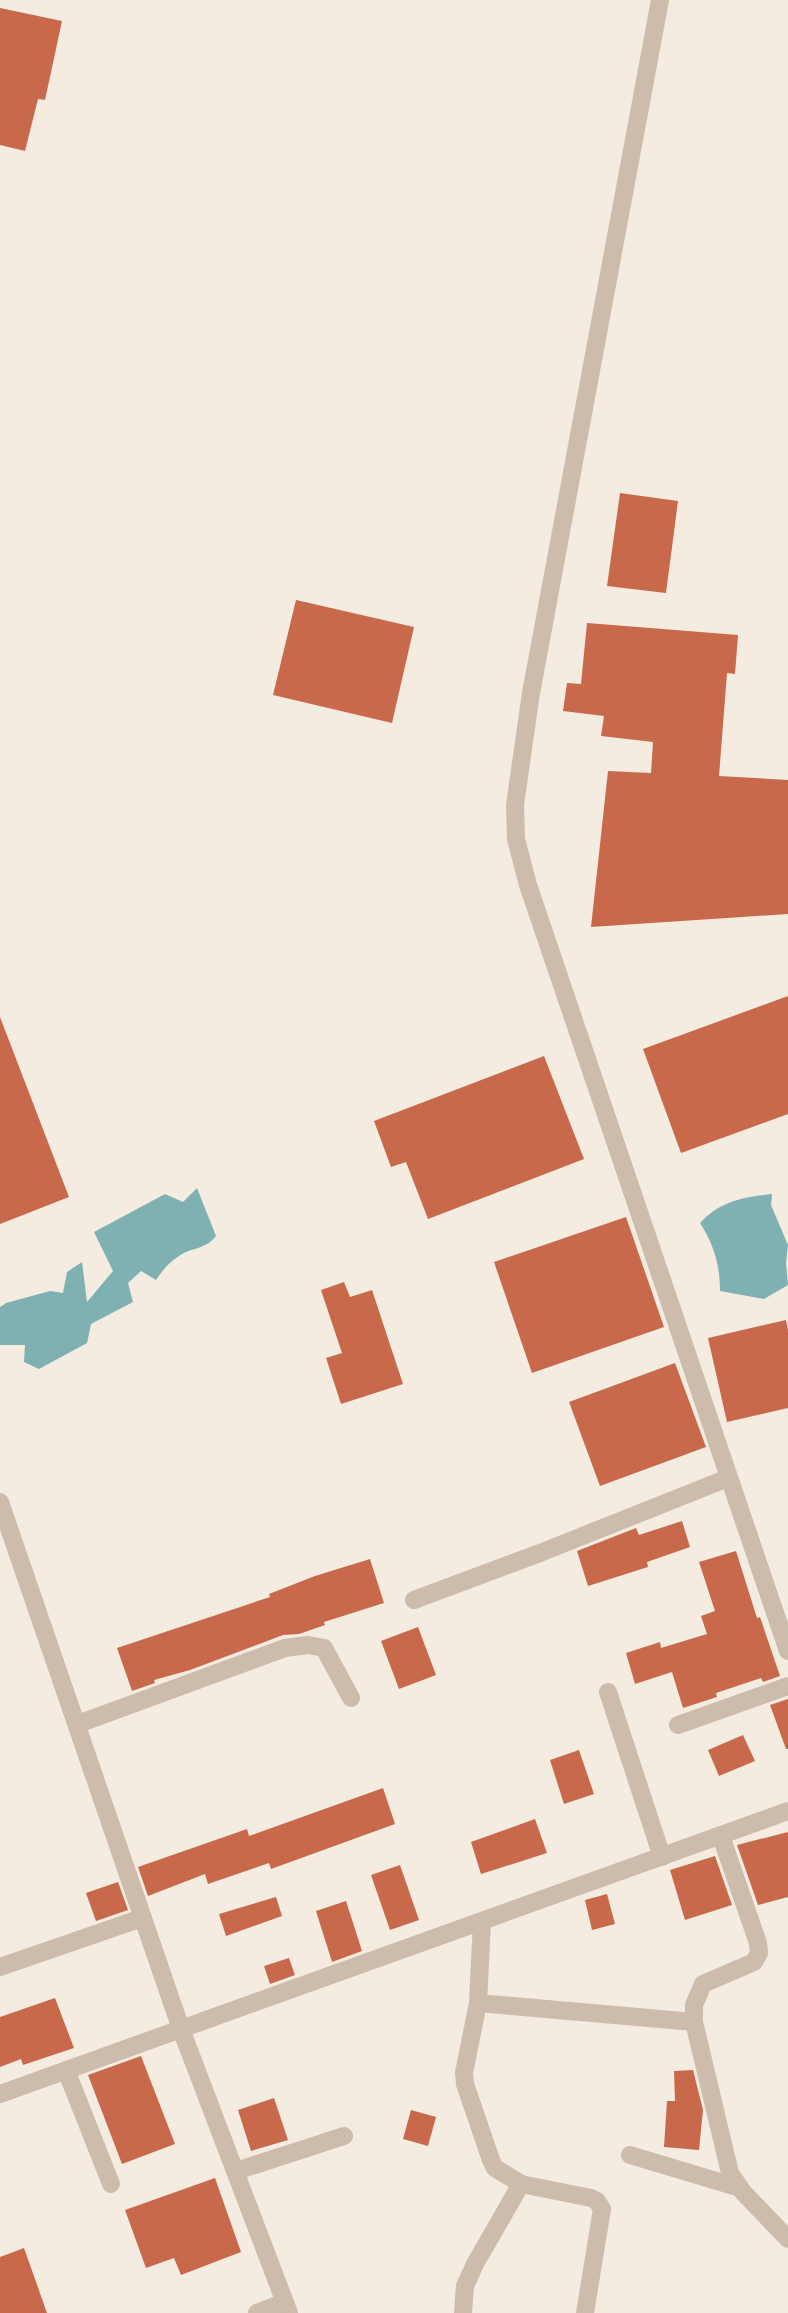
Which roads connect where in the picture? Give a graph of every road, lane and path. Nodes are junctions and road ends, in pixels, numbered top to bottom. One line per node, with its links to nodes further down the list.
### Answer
1 (660, 0): 2 (street)
2 (728, 1478): 4 (street); 5 (street)
3 (0, 1502): 9 (street)
4 (414, 1600)
5 (788, 1651)
6 (788, 1686): 10 (street)
7 (608, 1692): 13 (street)
8 (351, 1698): 9 (street)
9 (78, 1724): 14 (street)
10 (678, 1725)
11 (788, 1811): 12 (street)
12 (721, 1836): 13 (street); 18 (street)
13 (662, 1857): 15 (street)
14 (142, 1918): 16 (street); 19 (street)
15 (482, 1922): 17 (street); 19 (street)
16 (0, 1967)
17 (478, 2003): 18 (street); 26 (street)
18 (694, 2022): 27 (street)
19 (181, 2029): 20 (street); 24 (street)
20 (66, 2070): 21 (street); 25 (street)
21 (0, 2094)
22 (344, 2136): 24 (street)
23 (630, 2155): 27 (street)
24 (236, 2171): 29 (street)
25 (111, 2184)
26 (521, 2184): 31 (street); 32 (street)
27 (740, 2188): 28 (street)
28 (788, 2239)
29 (287, 2308): 30 (street)
30 (257, 2313)
31 (463, 2313)
32 (585, 2313)

